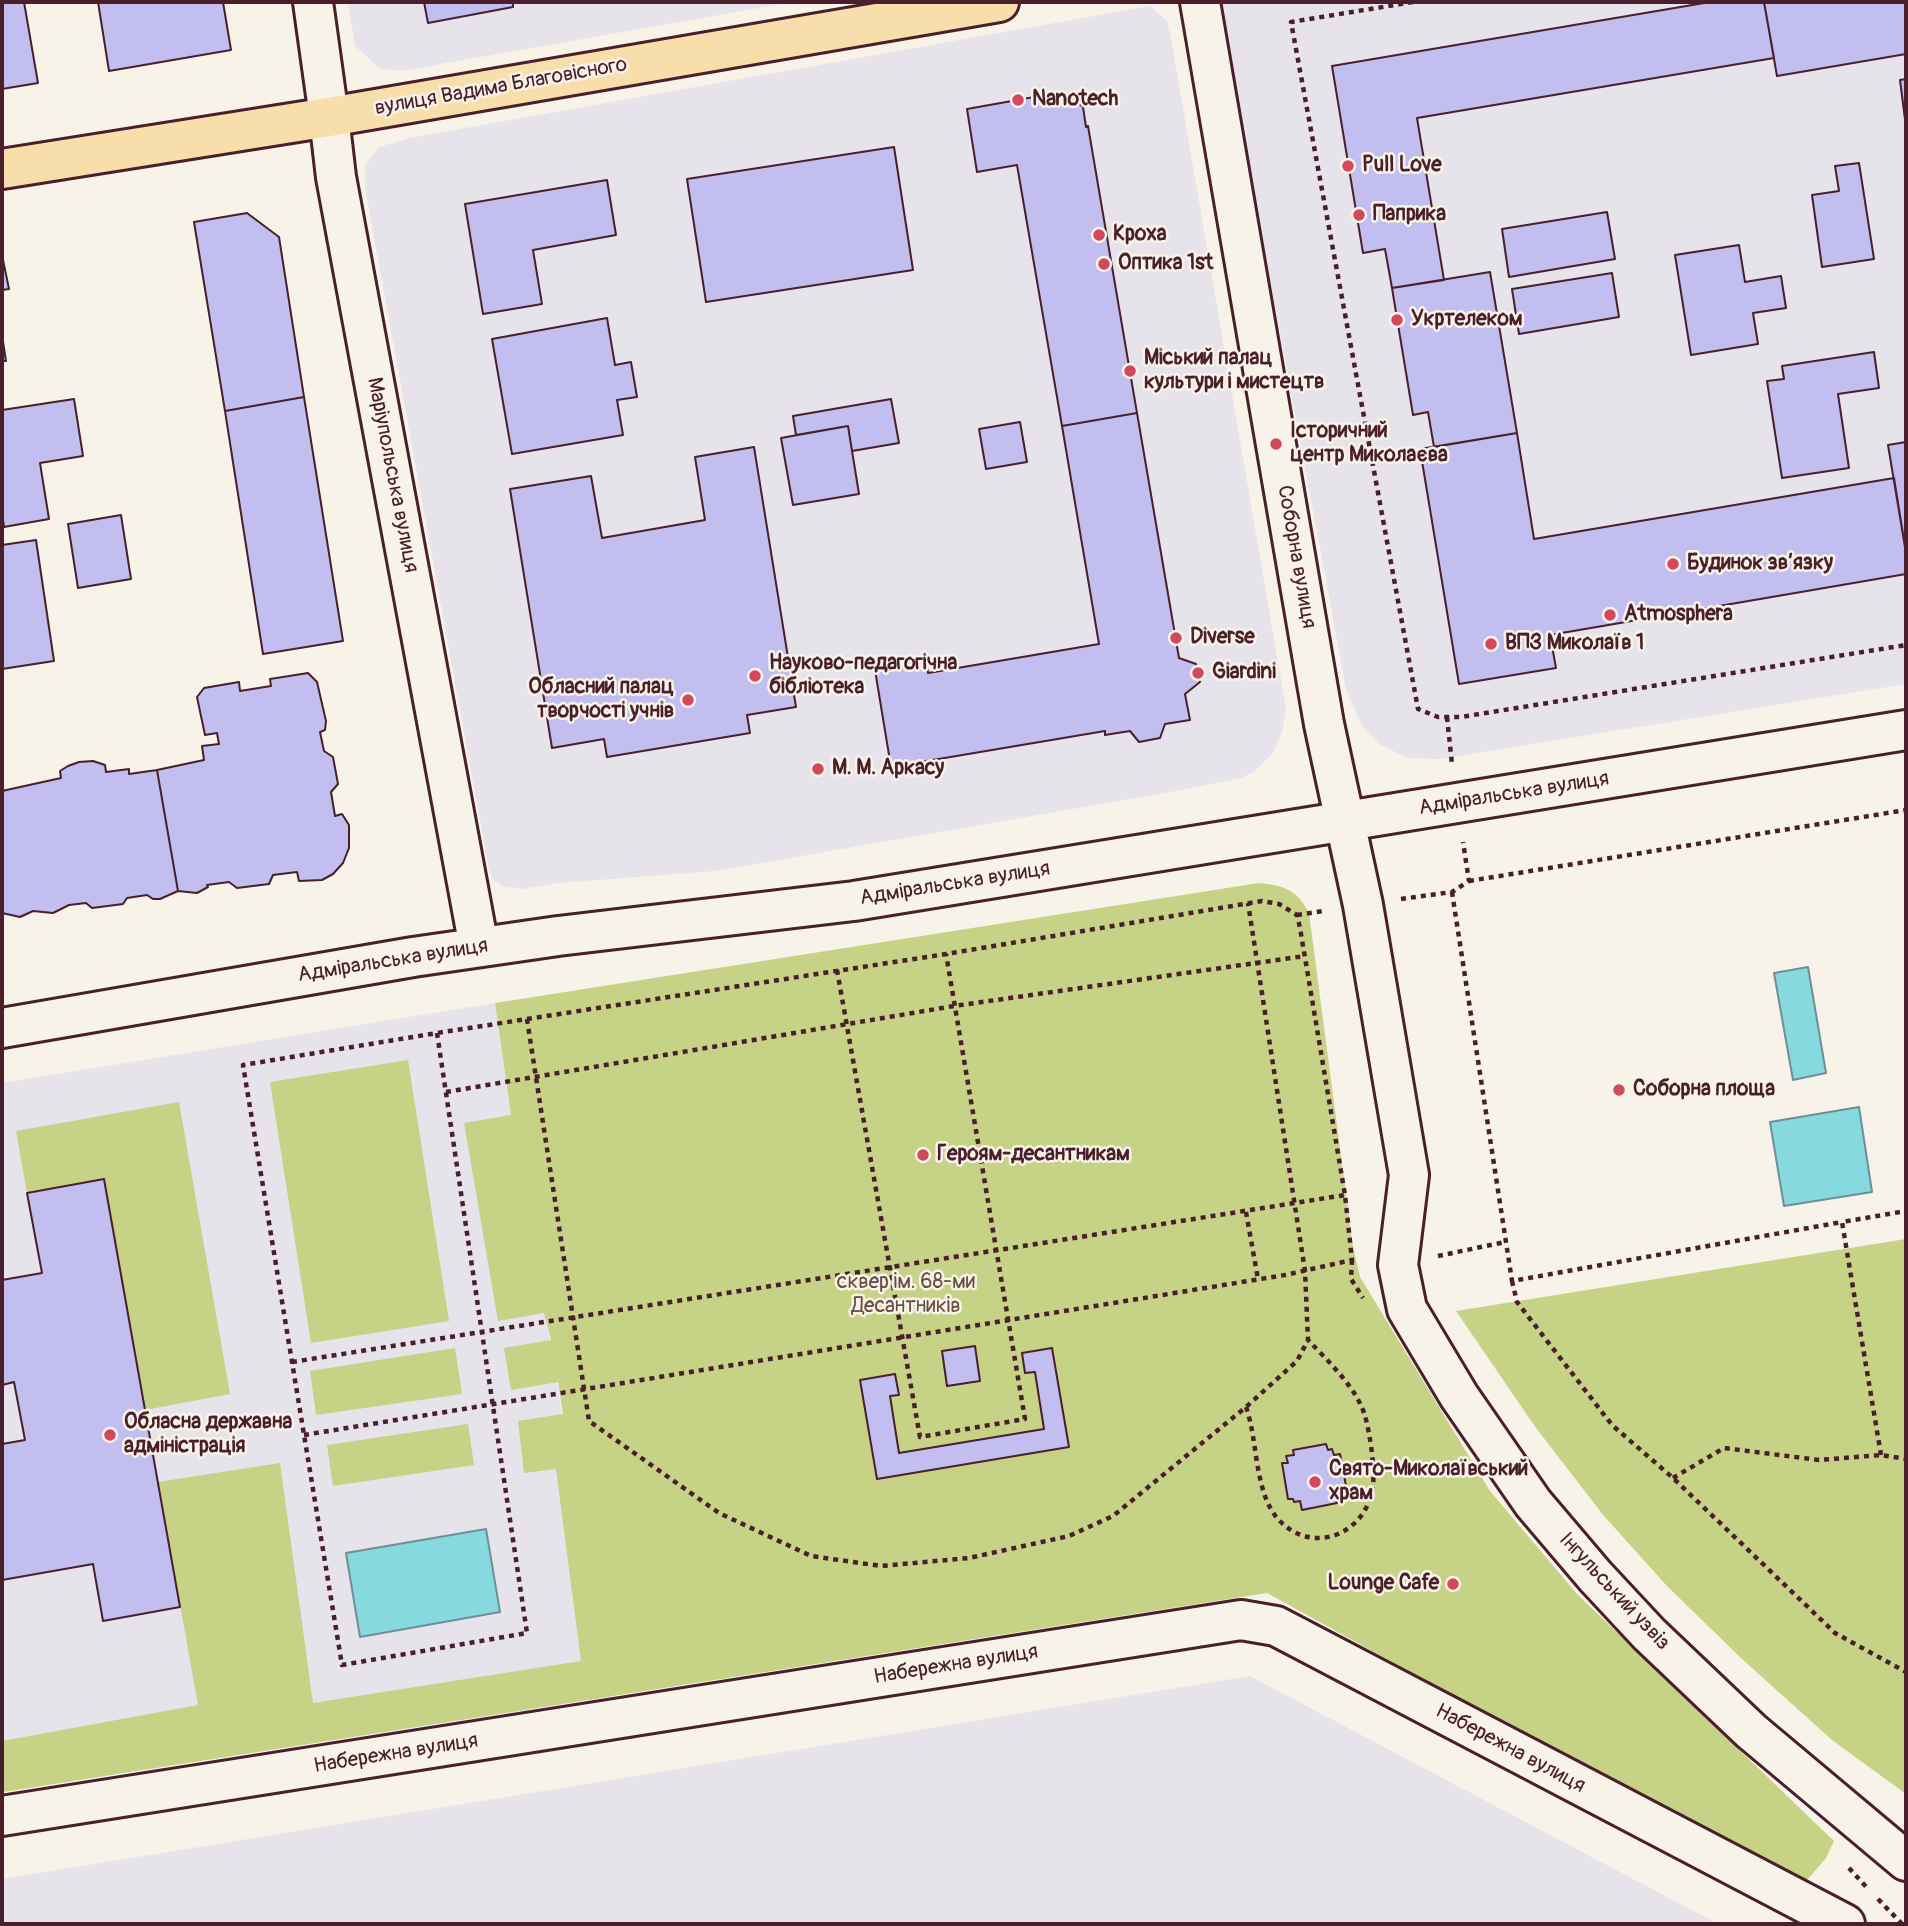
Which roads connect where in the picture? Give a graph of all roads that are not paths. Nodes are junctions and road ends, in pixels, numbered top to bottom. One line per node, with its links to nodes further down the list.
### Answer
1 (313, 2): 4 (street, Маріупольська вулиця)
2 (999, 2): 4 (main road, вулиця Вадима Благовісного)
3 (1200, 2): 7 (street, Соборна вулиця)
4 (329, 117): 5 (main road, вулиця Вадима Благовісного); 8 (street, Маріупольська вулиця)
5 (2, 169)
6 (1906, 730): 7 (street, Адміральська вулиця)
7 (1344, 822): 8 (street, Адміральська вулиця); 11 (street, Інгульський узвіз)
8 (479, 947): 9 (street, Адміральська вулиця)
9 (2, 1028)
10 (2, 1816): 12 (street, Набережна вулиця)
11 (1906, 1861)
12 (1845, 1924)

